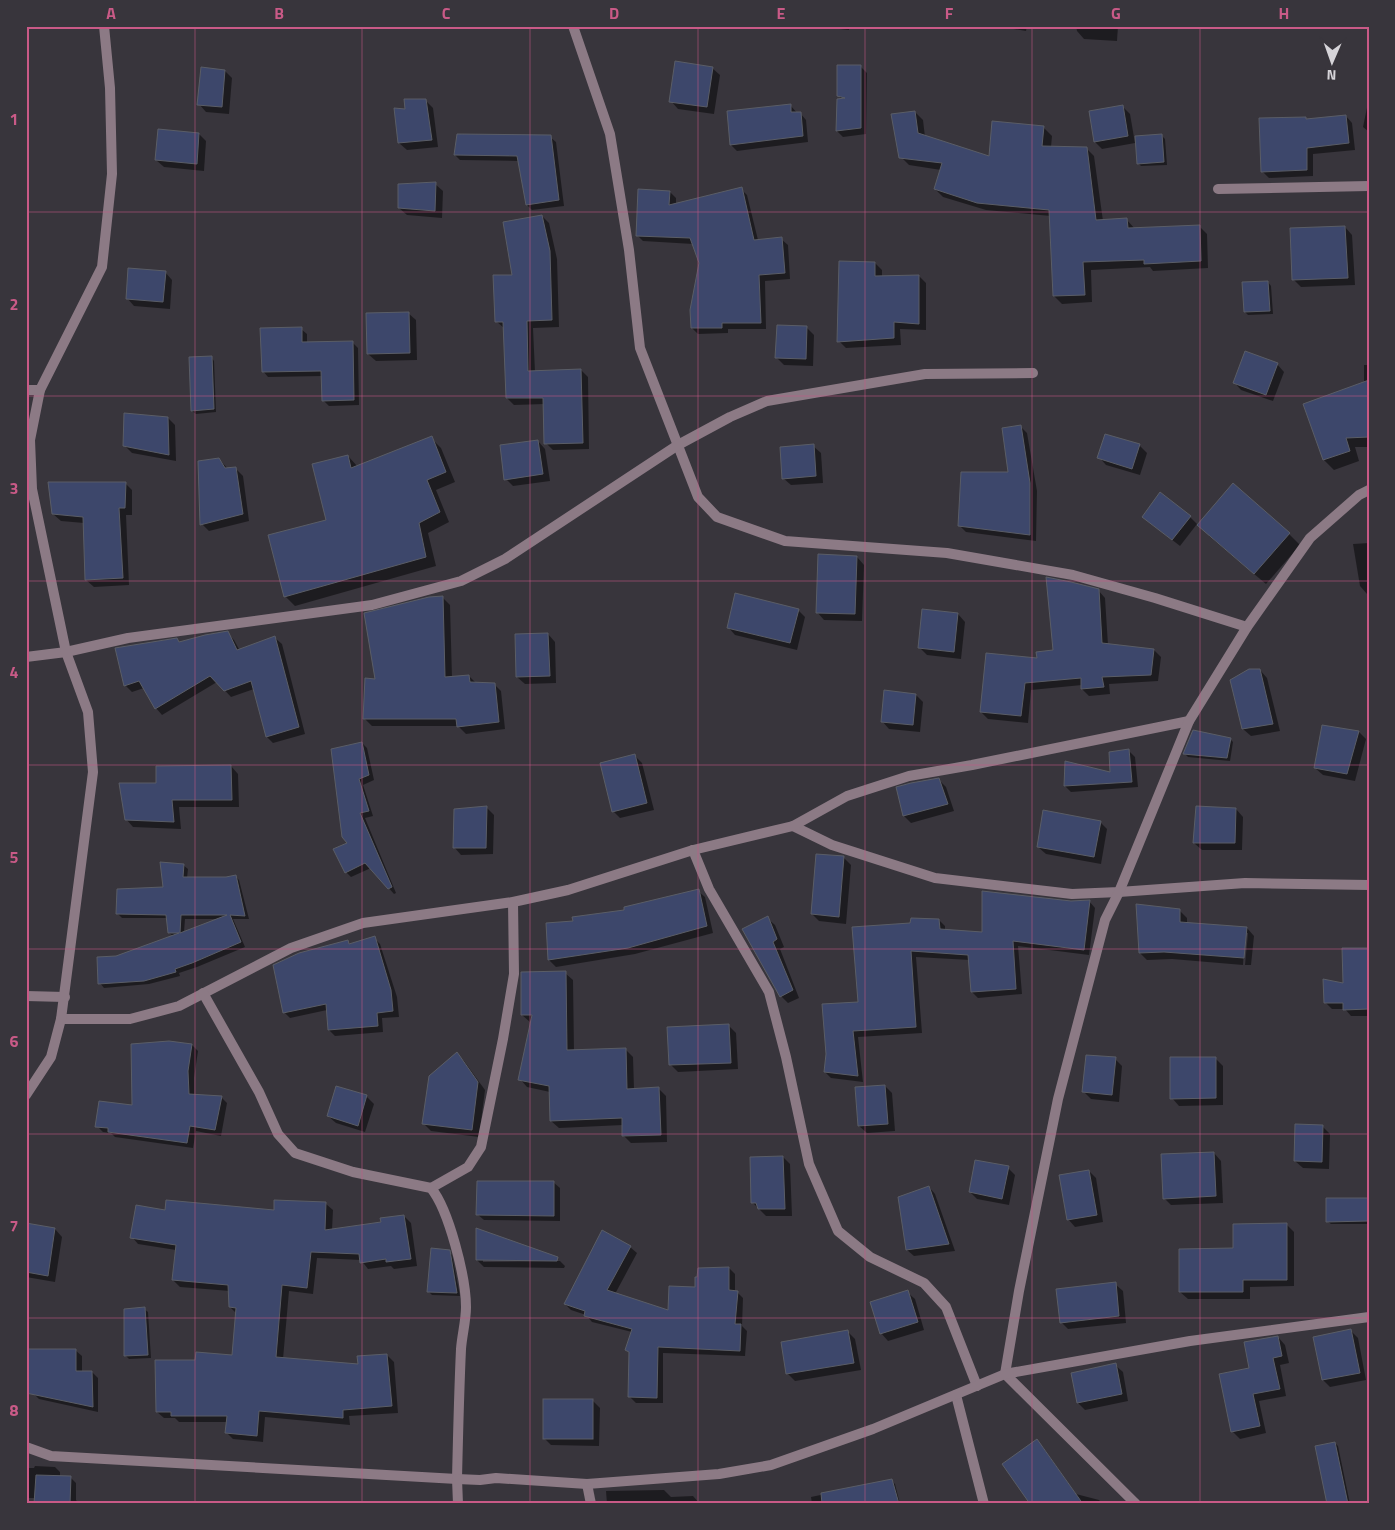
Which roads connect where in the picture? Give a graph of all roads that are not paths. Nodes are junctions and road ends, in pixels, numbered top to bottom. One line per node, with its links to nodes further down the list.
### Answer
1 (104, 26): 7 (street)
2 (573, 26): 8 (street)
3 (1369, 186): 4 (street)
4 (1218, 189)
5 (1033, 373): 8 (street)
6 (26, 390): 7 (street)
7 (40, 390): 11 (street)
8 (678, 445): 10 (street); 11 (street)
9 (1369, 490): 10 (street)
10 (1247, 628): 13 (street)
11 (66, 652): 12 (street); 21 (street)
12 (26, 657)
13 (1189, 721): 14 (street); 17 (street)
14 (794, 826): 15 (street); 17 (street)
15 (693, 850): 18 (street); 27 (street)
16 (1369, 884): 17 (street)
17 (1119, 892): 26 (street)
18 (513, 902): 19 (street); 24 (street)
19 (203, 993): 22 (street); 24 (street)
20 (26, 996): 21 (street)
21 (65, 997): 22 (street)
22 (61, 1019): 23 (street)
23 (26, 1095)
24 (431, 1188): 30 (street)
25 (1369, 1317): 26 (street)
26 (1005, 1374): 27 (street); 35 (street)
27 (976, 1386): 28 (street)
28 (956, 1396): 31 (street); 34 (street)
29 (26, 1447): 30 (street)
30 (457, 1479): 31 (street); 32 (street)
31 (587, 1484): 33 (street)
32 (458, 1504)
33 (591, 1504)
34 (984, 1504)
35 (1136, 1504)

